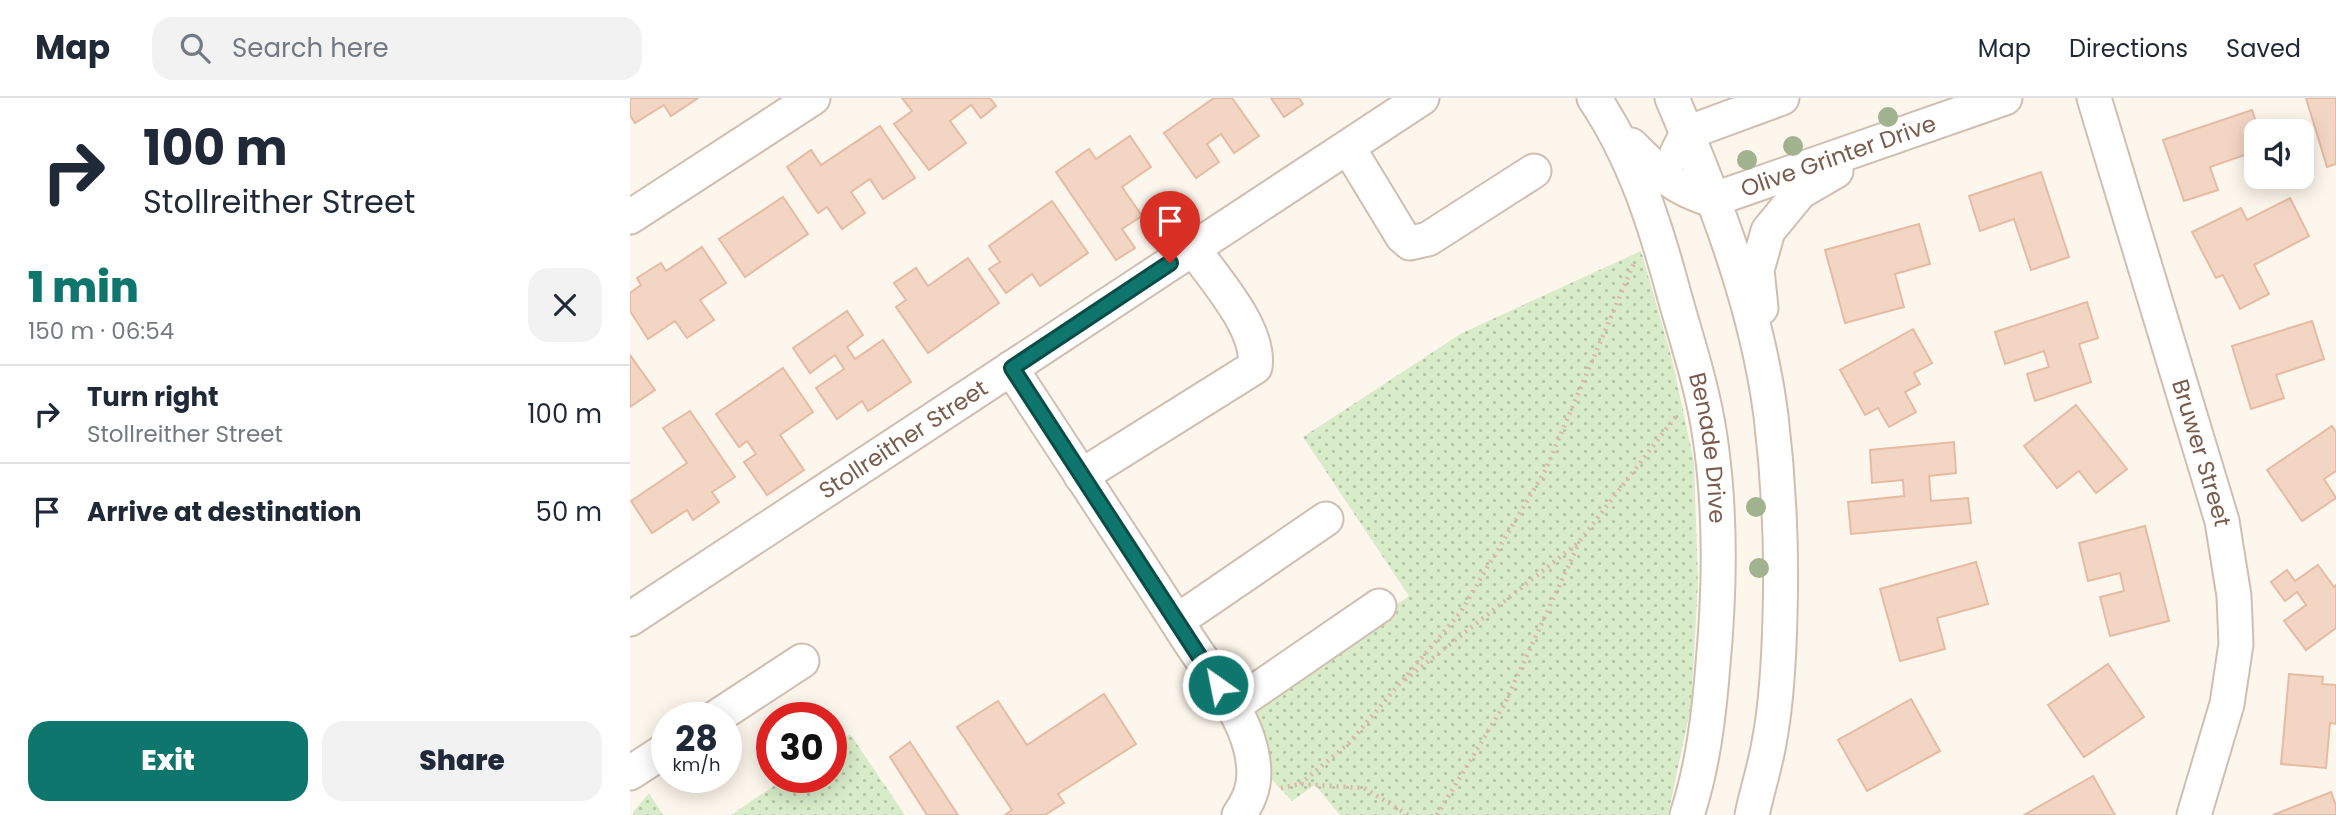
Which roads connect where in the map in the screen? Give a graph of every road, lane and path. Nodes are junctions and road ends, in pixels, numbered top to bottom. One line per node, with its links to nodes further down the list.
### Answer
1 (813, 98): 15 (street)
2 (1422, 98): 11 (street, Stollreither Street)
3 (1594, 98): 8 (street, Benade Drive)
4 (1672, 98): 9 (street)
5 (1782, 98): 9 (street)
6 (2005, 98): 10 (street, Olive Grinter Drive)
7 (2094, 98): 39 (street, Bruwer Street)
8 (1613, 127): 13 (street); 16 (street, Benade Drive)
9 (1687, 133): 13 (street); 14 (street)
10 (1901, 133): 14 (street, Olive Grinter Drive); 20 (street)
11 (1348, 147): 12 (street); 17 (street, Stollreither Street)
12 (1534, 171)
13 (1664, 178): 14 (street); 16 (street)
14 (1712, 200): 20 (street)
15 (630, 217)
16 (1653, 221): 19 (street, Benade Drive); 28 (path)
17 (1193, 248): 18 (street, Stollreither Street); 21 (street)
18 (1012, 368): 21 (street); 25 (street, Stollreither Street)
19 (1700, 384): 23 (path); 37 (street, Benade Drive)
20 (1771, 415): 38 (street)
21 (1081, 476): 26 (street)
22 (1326, 519): 26 (street)
23 (1579, 542): 28 (path); 36 (path)
24 (1379, 606): 30 (street)
25 (630, 619)
26 (1177, 621): 30 (street)
27 (802, 661): 29 (street)
28 (1396, 687): 33 (path)
29 (739, 702)
30 (1231, 707): 34 (street)
31 (651, 759): 32 (street)
32 (630, 773)
33 (1300, 784): 34 (path); 35 (path)
34 (1246, 804)
35 (1408, 815)
36 (1437, 815)
37 (1687, 815)
38 (1752, 815)
39 (2194, 815)

